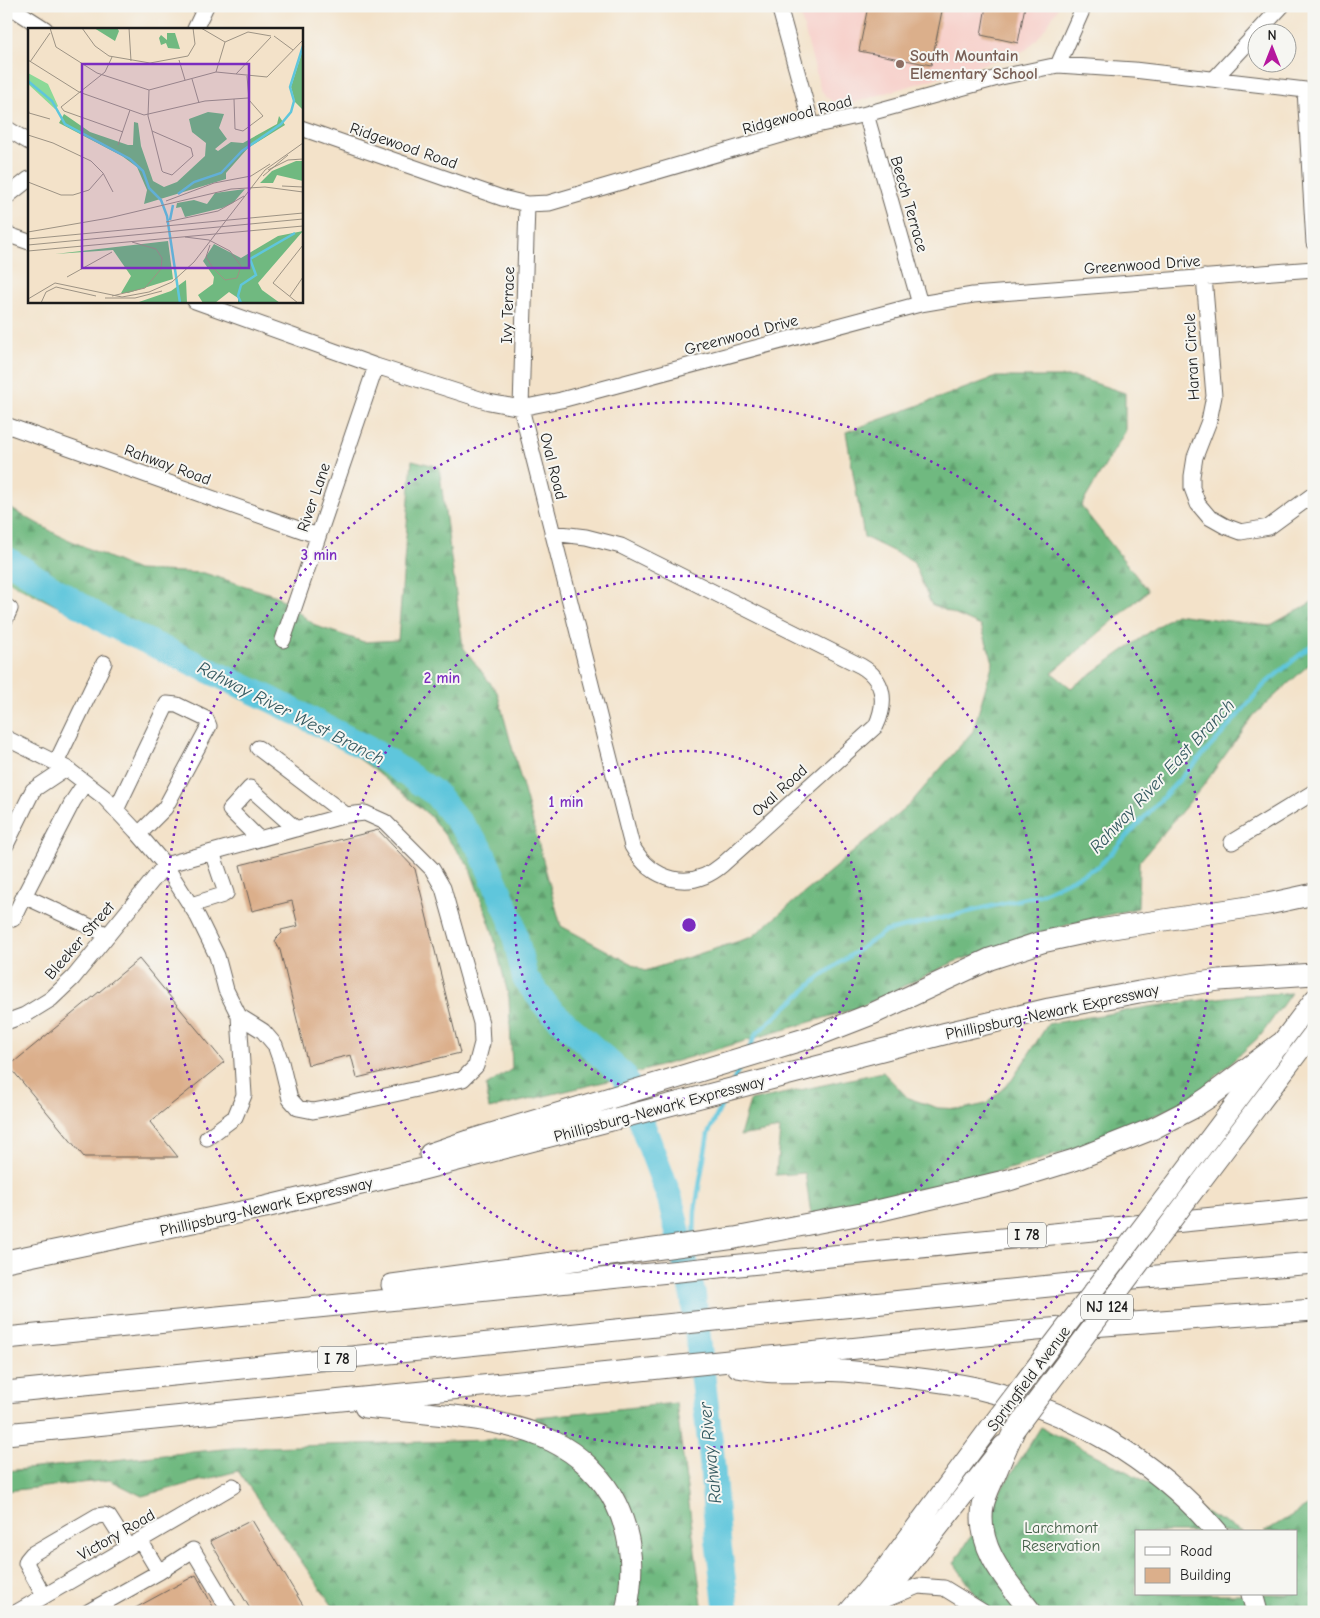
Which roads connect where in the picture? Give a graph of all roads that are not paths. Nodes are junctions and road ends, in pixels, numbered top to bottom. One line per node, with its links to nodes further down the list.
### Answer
1 (9, 6): 6 (street)
2 (206, 6): 7 (street)
3 (779, 6): 12 (street)
4 (1084, 6): 8 (street)
5 (1282, 6): 9 (street)
6 (43, 28)
7 (195, 28)
8 (1058, 65): 9 (street, Ridgewood Road); 11 (street, Ridgewood Road)
9 (1214, 79): 10 (street, Ridgewood Road)
10 (1309, 90): 21 (street)
11 (866, 114): 12 (street, Ridgewood Road); 25 (street, Beech Terrace)
12 (812, 126): 18 (street, Ridgewood Road)
13 (6, 128): 15 (street)
14 (302, 128): 18 (street, Ridgewood Road)
15 (28, 141)
16 (28, 180): 17 (street)
17 (6, 197)
18 (527, 204): 27 (street, Ivy Terrace)
19 (6, 234): 20 (street)
20 (28, 242)
21 (1314, 243)
22 (1314, 269): 23 (street, Greenwood Drive)
23 (1204, 277): 25 (street, Greenwood Drive); 29 (street, Haran Circle)
24 (198, 302): 26 (street, Greenwood Drive)
25 (920, 304): 27 (street, Greenwood Drive)
26 (376, 366): 27 (street, Greenwood Drive); 31 (street, River Lane)
27 (521, 408): 30 (street, Oval Road)
28 (6, 424): 31 (street, Rahway Road)
29 (1314, 494)
30 (552, 533): 30 (street, Oval Road)
31 (318, 536): 34 (street, River Lane)
32 (6, 606): 33 (street)
33 (6, 618)
34 (283, 640)
35 (104, 663): 38 (street)
36 (6, 738): 38 (street)
37 (258, 748): 42 (street)
38 (61, 766): 39 (street); 47 (street)
39 (85, 783): 41 (street); 51 (street)
40 (1314, 792): 46 (street)
41 (116, 810): 44 (street); 44 (street)
42 (346, 815): 43 (street); 57 (street)
43 (296, 829): 45 (street); 45 (street)
44 (139, 834): 49 (street)
45 (259, 839): 48 (street)
46 (1232, 842)
47 (6, 845)
48 (212, 852): 49 (street); 52 (street)
49 (166, 865): 52 (street); 54 (street, Bleeker Street)
50 (1314, 894): 62 (highway)
51 (24, 896): 53 (street); 54 (street)
52 (191, 905): 57 (street)
53 (12, 919)
54 (108, 935): 58 (street, Bleeker Street)
55 (1314, 974): 62 (highway, Phillipsburg-Newark Expressway)
56 (1314, 999): 60 (main road, Springfield Avenue / NJ 124)
57 (239, 1016): 61 (street)
58 (6, 1022)
59 (1314, 1032): 72 (main road, Springfield Avenue / NJ 124, bridge)
60 (1280, 1044): 67 (highway); 85 (main road, Springfield Avenue / NJ 124, bridge)
61 (207, 1138)
62 (316, 1195): 64 (highway, Phillipsburg-Newark Expressway)
63 (1314, 1208): 67 (highway, I 78)
64 (6, 1261)
65 (1314, 1263): 70 (highway, I 78)
66 (1314, 1310): 69 (highway)
67 (245, 1314): 68 (highway, I 78)
68 (6, 1338)
69 (748, 1364): 71 (highway); 75 (highway)
70 (6, 1392)
71 (326, 1402): 73 (highway); 84 (highway)
72 (1014, 1431): 80 (main road, Springfield Avenue / NJ 124); 87 (highway)
73 (6, 1434)
74 (233, 1486): 76 (street, Victory Road)
75 (1215, 1530)
76 (134, 1544): 77 (street); 78 (street, Victory Road); 78 (street)
77 (159, 1572): 82 (street); 83 (street)
78 (44, 1596): 81 (street, Victory Road)
79 (1253, 1596): 88 (highway)
80 (877, 1606): 86 (street)
81 (17, 1612)
82 (88, 1612)
83 (230, 1612)
84 (626, 1612)
85 (848, 1612)
86 (983, 1612)
87 (1031, 1612)
88 (1257, 1612)

